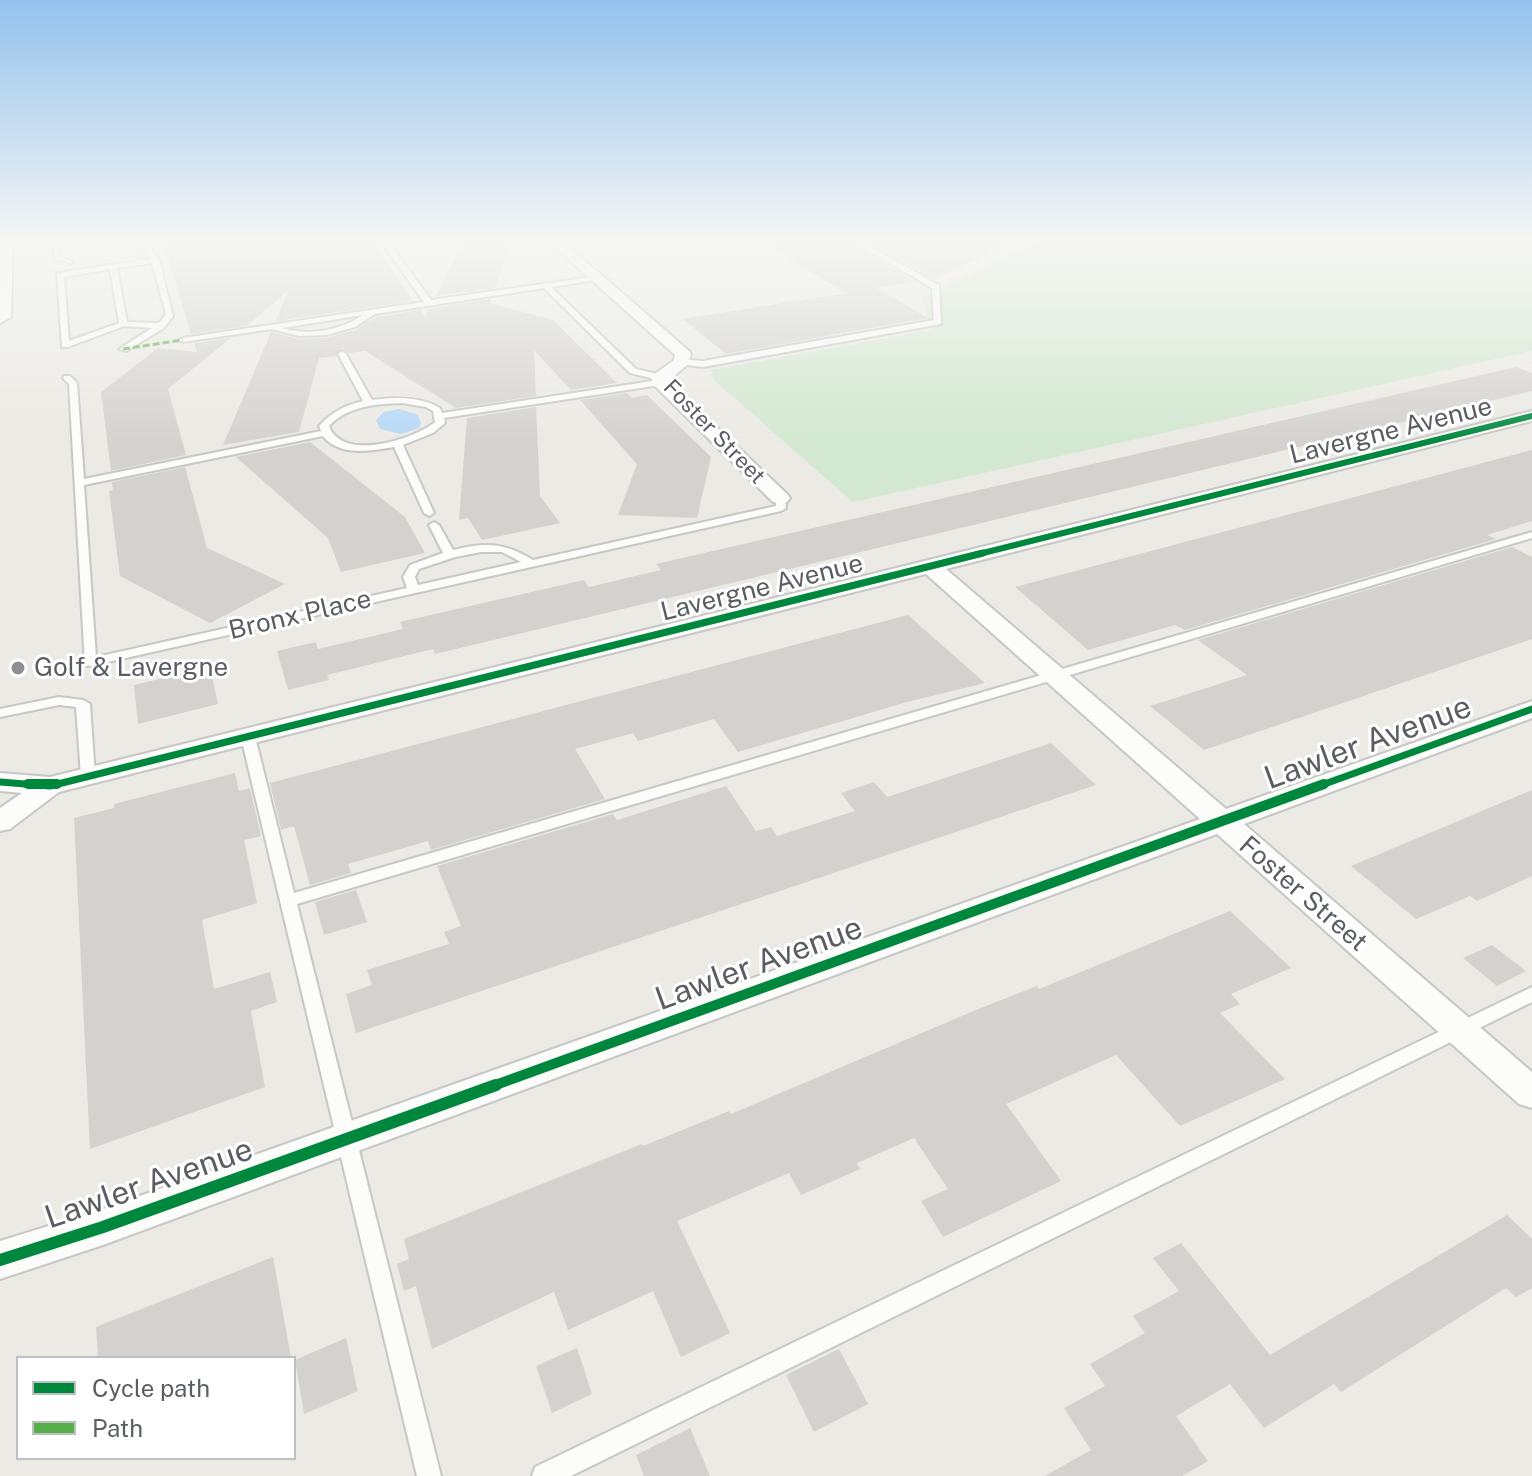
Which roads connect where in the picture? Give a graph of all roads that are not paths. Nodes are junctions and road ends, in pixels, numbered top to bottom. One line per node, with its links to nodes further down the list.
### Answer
1 (62, 308): 9 (lane)
2 (120, 308): 9 (lane)
3 (168, 308): 10 (lane)
4 (395, 308): 8 (lane)
5 (568, 308): 17 (lane)
6 (631, 308): 15 (street, Foster Street)
7 (937, 308): 15 (lane)
8 (373, 311): 11 (lane); 11 (lane)
9 (123, 324): 10 (lane)
10 (161, 326): 13 (lane)
11 (271, 326): 12 (lane)
12 (183, 340)
13 (123, 349)
14 (342, 354): 18 (lane)
15 (681, 362): 17 (street, Foster Street)
16 (67, 378): 23 (lane, Bronx Place)
17 (660, 380): 19 (lane); 24 (street, Foster Street)
18 (369, 403): 19 (lane); 21 (lane)
19 (441, 416): 22 (lane)
20 (1532, 417): 28 (street, Lavergne Avenue)
21 (324, 433): 22 (lane); 23 (lane)
22 (398, 444): 26 (lane)
23 (79, 483): 29 (lane, Bronx Place)
24 (780, 498): 27 (lane, Bronx Place)
25 (1532, 535): 30 (lane)
26 (450, 556): 27 (lane); 29 (lane)
27 (532, 564): 29 (lane, Bronx Place)
28 (930, 566): 30 (street, Foster Street); 33 (street, Lavergne Avenue)
29 (414, 590)
30 (1054, 675): 38 (street, Foster Street); 39 (lane)
31 (1532, 709): 38 (street, Lawler Avenue)
32 (0, 713): 34 (lane)
33 (248, 737): 34 (street, Lavergne Avenue); 39 (lane)
34 (88, 776): 36 (street, Lavergne Avenue)
35 (0, 782): 36 (street, Lavergne Avenue)
36 (50, 786): 37 (street, Lavergne Avenue)
37 (0, 822)
38 (1220, 822): 41 (street, Foster Street); 43 (street, Lawler Avenue)
39 (288, 901): 43 (lane)
40 (1532, 994): 41 (lane)
41 (1458, 1029): 42 (street, Foster Street); 46 (lane)
42 (1532, 1093)
43 (345, 1140): 44 (street, Lawler Avenue); 45 (lane)
44 (0, 1260)
45 (429, 1476)
46 (544, 1476)

